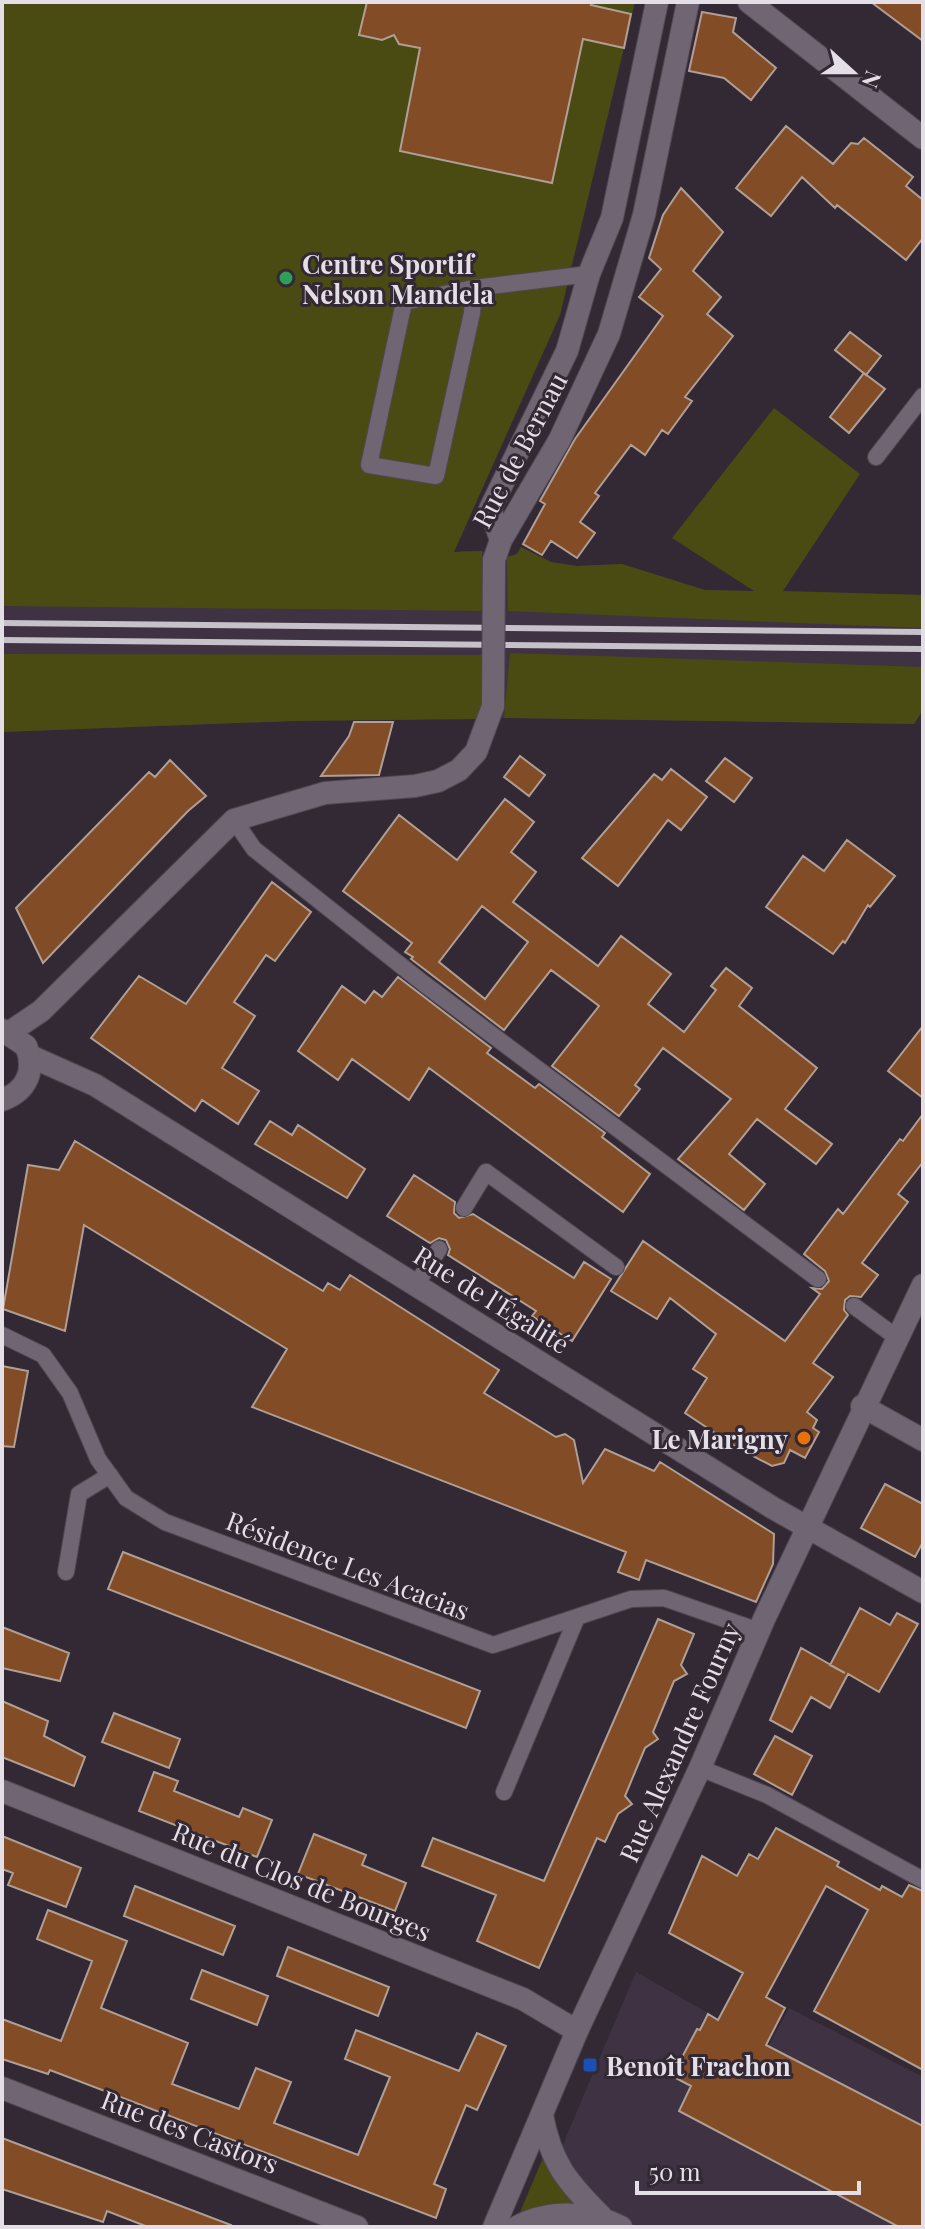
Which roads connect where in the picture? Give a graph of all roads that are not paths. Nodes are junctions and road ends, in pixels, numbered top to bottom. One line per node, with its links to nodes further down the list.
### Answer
1 (657, 2): 5 (street)
2 (688, 2): 9 (street, Rue de Bernau)
3 (749, 2): 4 (street)
4 (923, 138)
5 (589, 274): 6 (lane); 9 (street)
6 (474, 288): 6 (lane)
7 (923, 396): 8 (lane)
8 (876, 457)
9 (498, 550): 10 (street, Rue de Bernau, bridge)
10 (234, 820): 11 (street, Rue de Bernau); 17 (lane)
11 (6, 1031): 12 (street)
12 (30, 1056): 13 (street); 18 (street, Rue de l'Égalité)
13 (2, 1100)
14 (464, 1208): 16 (lane)
15 (439, 1249): 18 (lane)
16 (616, 1267)
17 (818, 1279)
18 (416, 1285): 26 (street, Rue de l'Égalité)
19 (923, 1285): 22 (street, Rue Alexandre Fourny)
20 (854, 1306): 22 (lane)
21 (2, 1335): 25 (lane, Résidence Les Acacias)
22 (896, 1337): 23 (street, Rue Alexandre Fourny)
23 (862, 1406): 24 (street); 26 (street, Rue Alexandre Fourny)
24 (923, 1440)
25 (110, 1475): 27 (lane); 29 (lane, Résidence Les Acacias)
26 (807, 1529): 28 (street, Rue de l'Égalité); 30 (street, Rue Alexandre Fourny)
27 (66, 1572)
28 (923, 1592)
29 (577, 1617): 30 (lane, Résidence Les Acacias); 33 (lane)
30 (759, 1631): 31 (street, Rue Alexandre Fourny)
31 (700, 1768): 34 (lane); 35 (street, Rue Alexandre Fourny)
32 (2, 1791): 35 (street, Rue du Clos de Bourges)
33 (504, 1792)
34 (923, 1880)
35 (577, 2031): 37 (street, Rue Alexandre Fourny)
36 (2, 2088): 39 (street, Rue des Castors)
37 (542, 2115): 38 (street); 40 (street, Rue Alexandre Fourny)
38 (611, 2222): 41 (street)
39 (357, 2227)
40 (494, 2227)
41 (517, 2227)

